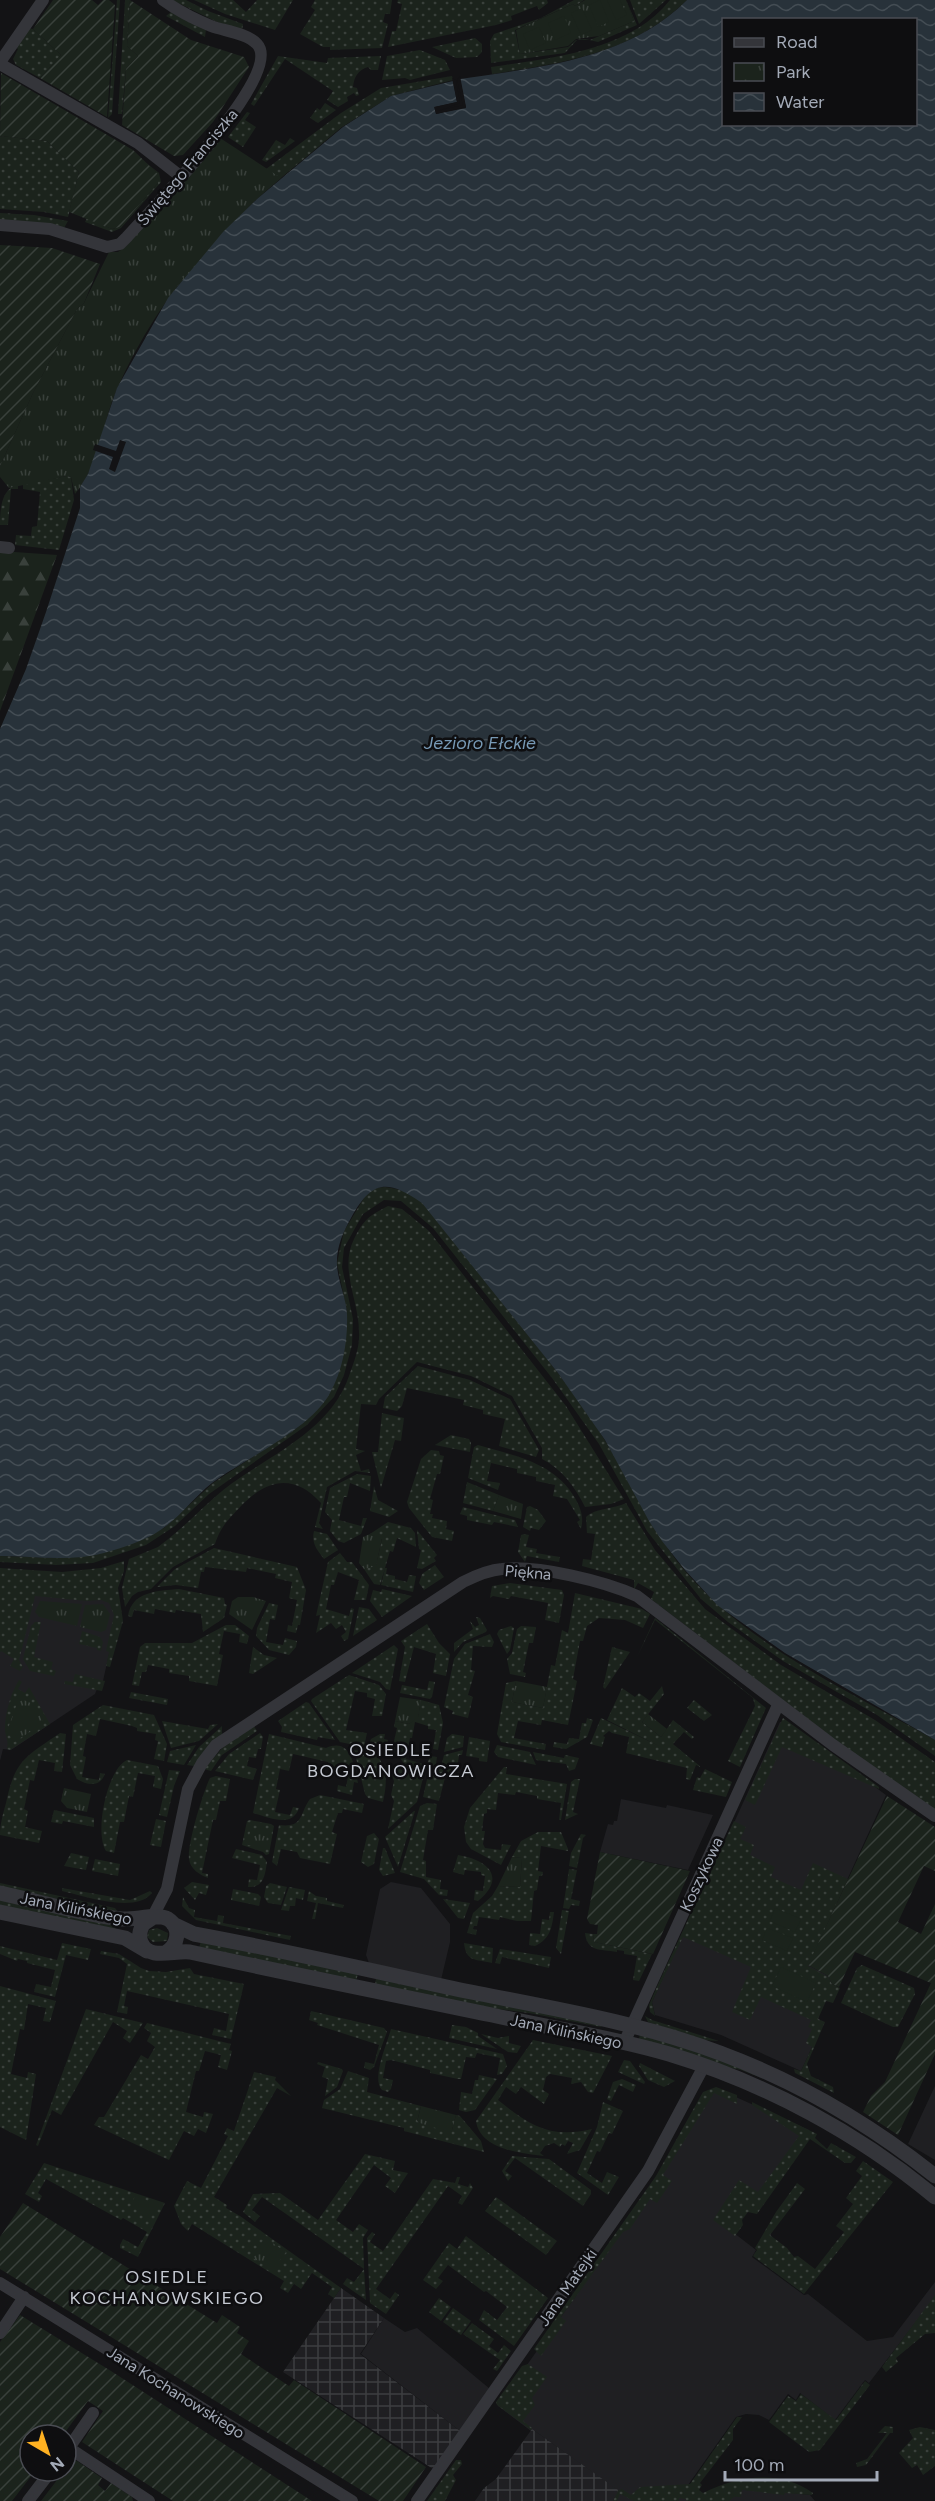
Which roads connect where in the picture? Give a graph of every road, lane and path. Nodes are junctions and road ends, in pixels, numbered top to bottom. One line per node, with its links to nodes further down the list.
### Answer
1 (44, 0): 3 (street)
2 (163, 0): 4 (street, Świętego Franciszka)
3 (0, 63): 4 (street)
4 (180, 176): 5 (street, Świętego Franciszka)
5 (0, 225)
6 (778, 1705): 7 (street, Piękna); 8 (street, Piękna); 15 (street, Koszykowa)
7 (935, 1816)
8 (167, 1889): 11 (street, Piękna); 12 (street, Piękna)
9 (0, 1893): 11 (street, Jana Kilińskiego)
10 (0, 1912): 13 (street, Jana Kilińskiego)
11 (152, 1918): 12 (street); 13 (street)
12 (173, 1924): 14 (street); 15 (street, Jana Kilińskiego)
13 (148, 1951): 14 (street)
14 (165, 1953): 16 (street, Jana Kilińskiego)
15 (632, 2026): 16 (street, Koszykowa); 18 (street, Jana Kilińskiego)
16 (624, 2043): 17 (street, Jana Kilińskiego)
17 (704, 2066): 19 (street, Jana Kilińskiego); 30 (street, Jana Matejki)
18 (935, 2176)
19 (935, 2197)
20 (0, 2283): 21 (street, Jana Kochanowskiego)
21 (24, 2297): 22 (street); 29 (street, Jana Kochanowskiego)
22 (0, 2333)
23 (93, 2413): 24 (street)
24 (78, 2435)
25 (78, 2456): 27 (street)
26 (42, 2483): 28 (street)
27 (147, 2500)
28 (28, 2501)
29 (352, 2501)
30 (417, 2501)

